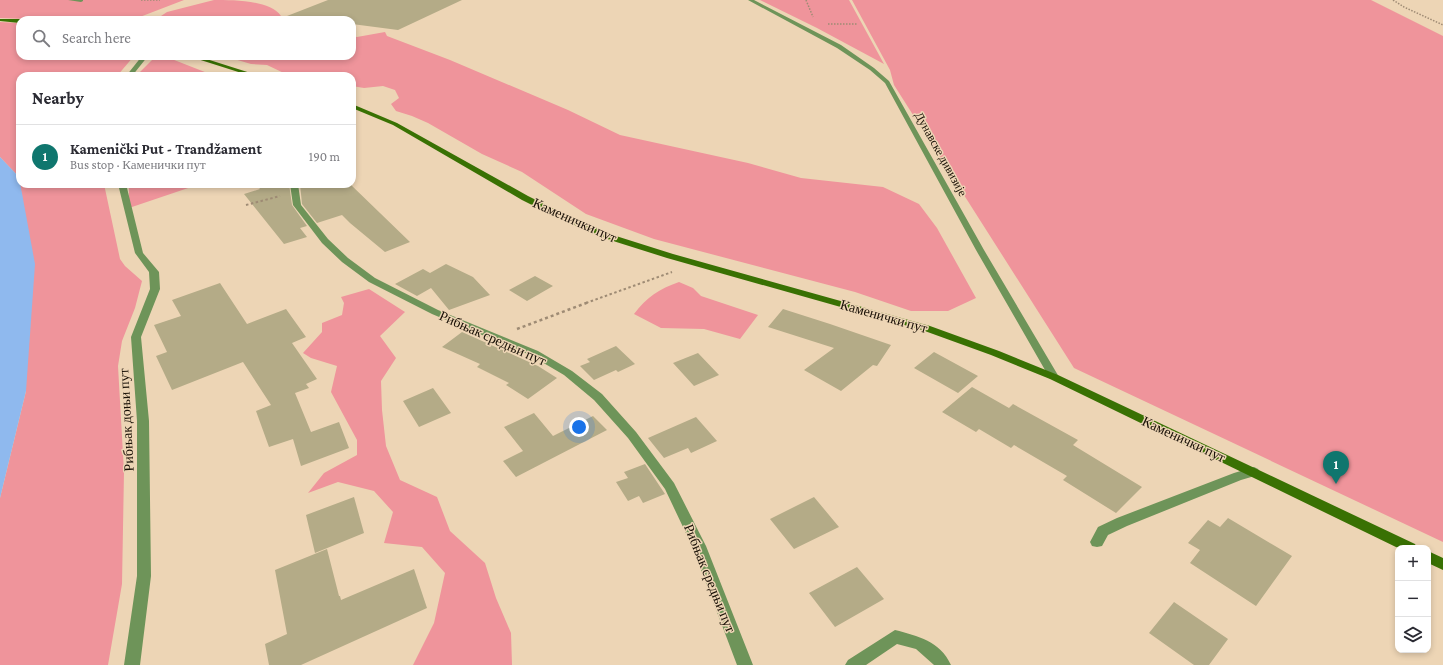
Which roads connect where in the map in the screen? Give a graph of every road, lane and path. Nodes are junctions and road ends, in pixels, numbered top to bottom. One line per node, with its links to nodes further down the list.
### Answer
1 (70, 0): 7 (street)
2 (141, 0): 3 (path)
3 (160, 0)
4 (750, 0): 24 (street, Дунавске дивизије)
5 (806, 0): 8 (path)
6 (1393, 0): 13 (path)
7 (81, 1)
8 (813, 18)
9 (0, 20): 10 (main road)
10 (16, 21)
11 (824, 24): 12 (path)
12 (857, 24)
13 (1443, 25)
14 (142, 60): 16 (street)
15 (204, 60): 17 (main road)
16 (132, 72)
17 (243, 72)
18 (356, 108): 24 (main road, Каменички пут)
19 (123, 188): 30 (street, Рибњак доњи пут)
20 (294, 188): 21 (path); 23 (street, Рибњак средњи пут)
21 (246, 206)
22 (676, 270): 23 (path)
23 (496, 337): 31 (street, Рибњак средњи пут)
24 (1054, 377): 25 (main road, Каменички пут)
25 (1254, 472): 26 (street); 27 (main road, Каменички пут)
26 (1097, 542)
27 (1404, 545)
28 (1431, 558): 29 (main road)
29 (1443, 564)
30 (132, 665)
31 (745, 665)
32 (853, 665): 33 (street)
33 (943, 665)

